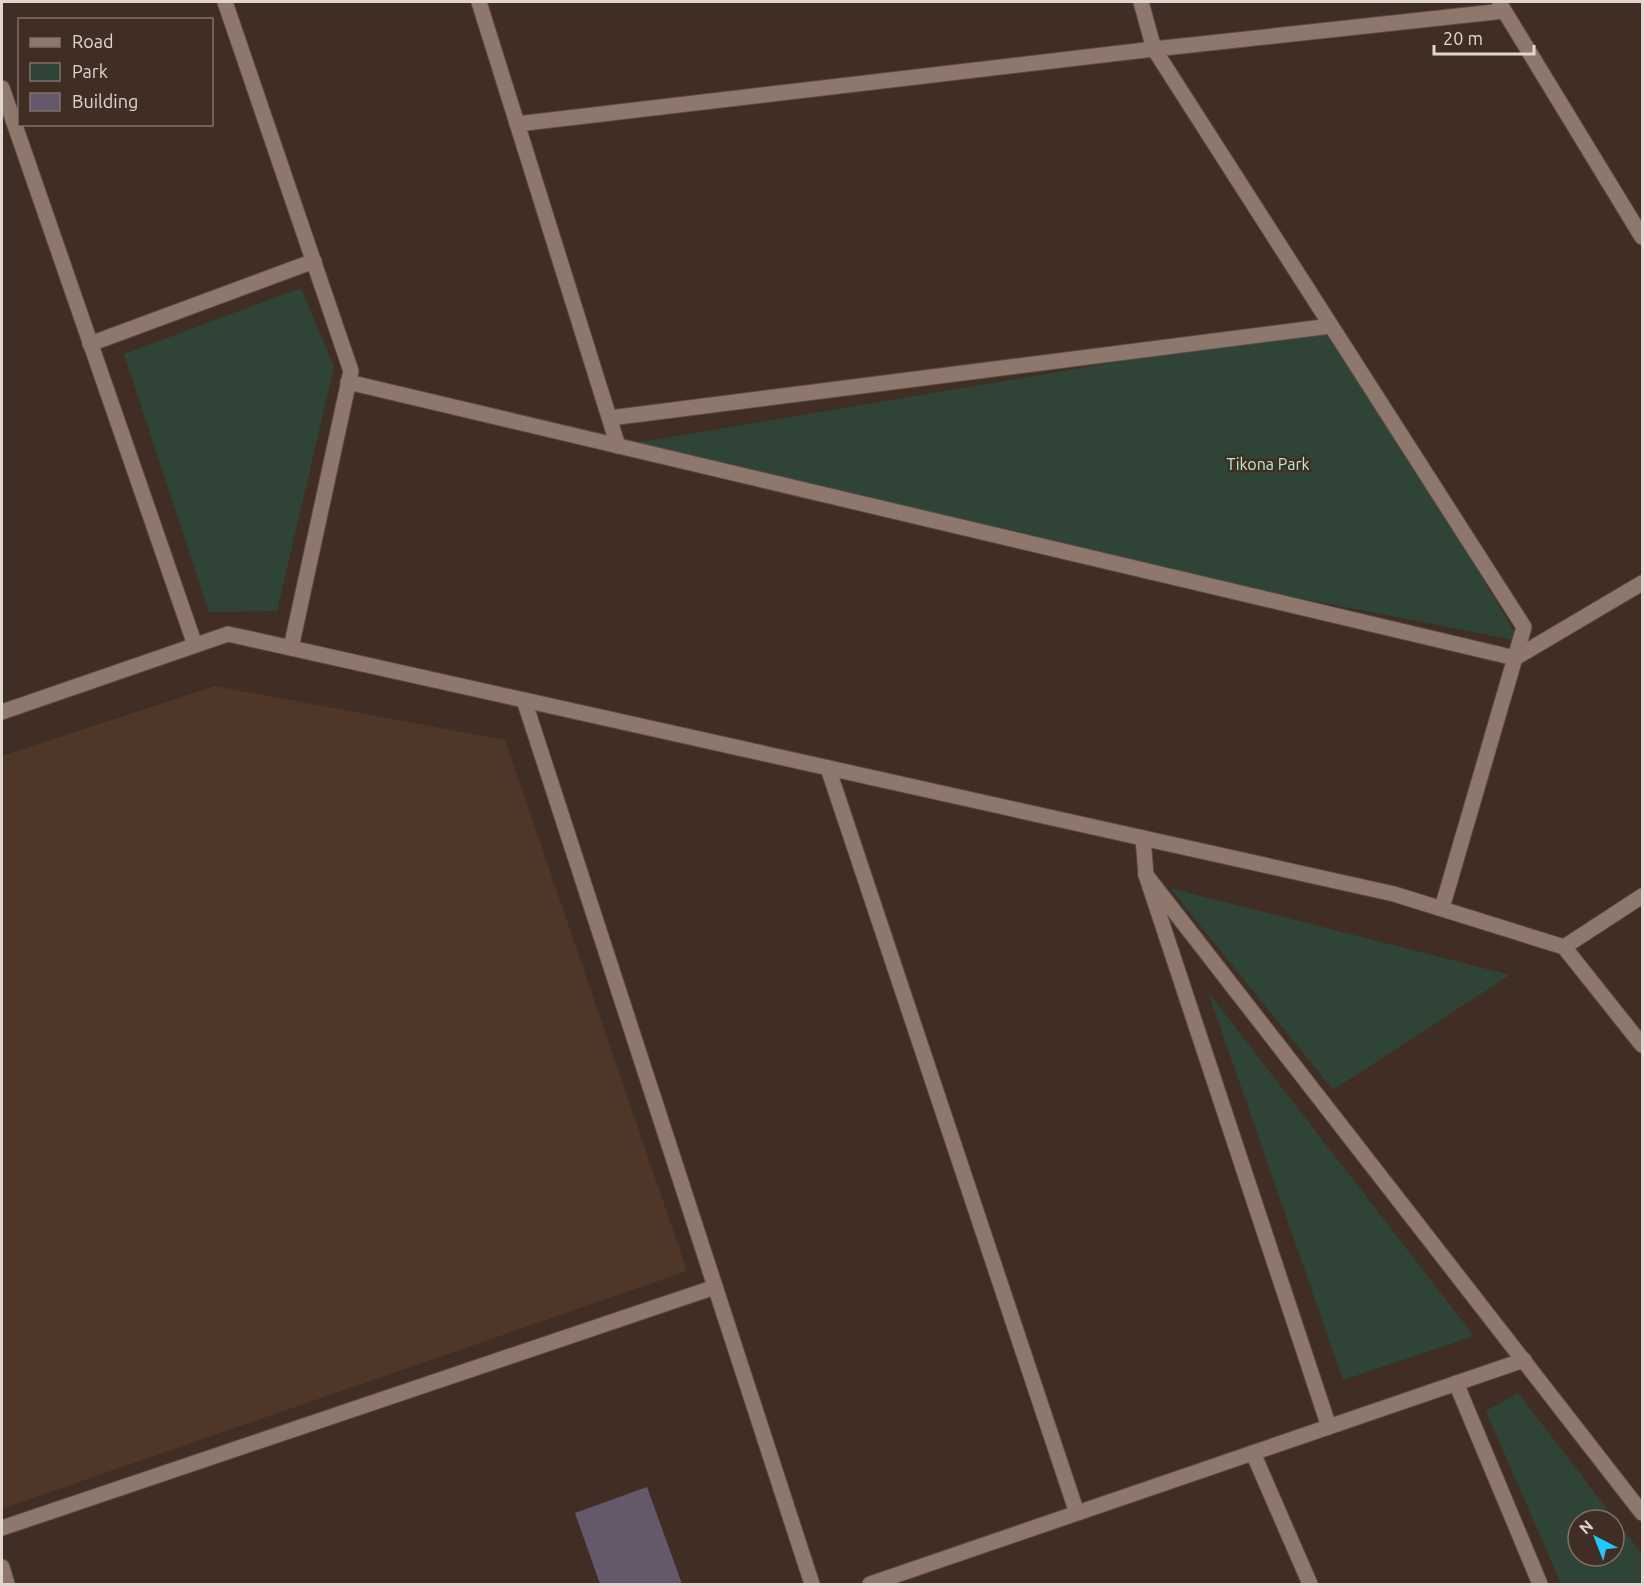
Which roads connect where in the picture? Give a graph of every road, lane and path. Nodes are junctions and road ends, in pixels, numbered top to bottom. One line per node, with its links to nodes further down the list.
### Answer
1 (225, 2): 9 (street)
2 (479, 2): 7 (street)
3 (1141, 2): 5 (street)
4 (1501, 6): 5 (street); 8 (street)
5 (1154, 49): 7 (street); 10 (street)
6 (2, 88): 11 (street)
7 (517, 124): 13 (street)
8 (1642, 237)
9 (314, 261): 11 (street); 12 (street)
10 (1331, 326): 13 (street); 18 (street)
11 (90, 344): 16 (street)
12 (348, 382): 14 (street); 17 (street)
13 (610, 418): 14 (street)
14 (618, 446): 18 (street)
15 (1642, 583): 18 (street)
16 (195, 645): 17 (street); 20 (street)
17 (291, 648): 19 (street)
18 (1515, 658): 25 (street)
19 (524, 700): 21 (street); 28 (street)
20 (2, 712)
21 (828, 768): 22 (street); 33 (street)
22 (1143, 838): 23 (street); 25 (street)
23 (1146, 875): 29 (street); 31 (street)
24 (1642, 896): 26 (street)
25 (1442, 908): 26 (street)
26 (1564, 946): 27 (street)
27 (1642, 1045)
28 (715, 1287): 35 (street); 38 (street)
29 (1524, 1360): 30 (street); 34 (street)
30 (1456, 1383): 31 (street); 41 (street)
31 (1329, 1427): 32 (street)
32 (1253, 1453): 33 (street); 40 (street)
33 (1077, 1513): 39 (street)
34 (1642, 1513)
35 (2, 1528)
36 (2, 1567): 37 (street)
37 (8, 1584)
38 (812, 1584)
39 (870, 1584)
40 (1310, 1584)
41 (1540, 1584)

